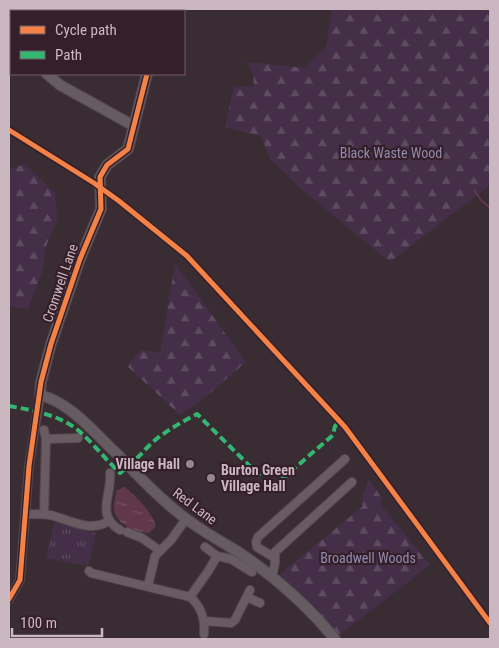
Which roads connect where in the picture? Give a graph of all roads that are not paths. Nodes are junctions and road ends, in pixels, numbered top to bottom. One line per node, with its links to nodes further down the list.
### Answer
1 (48, 75): 3 (street)
2 (147, 75): 3 (street, Cromwell Lane)
3 (134, 126): 4 (street, Cromwell Lane)
4 (40, 395): 9 (street); 11 (street, Red Lane)
5 (78, 438): 10 (street)
6 (345, 459): 16 (street)
7 (110, 473): 12 (street)
8 (352, 482): 16 (street)
9 (26, 514): 10 (street); 22 (street)
10 (44, 514): 12 (street)
11 (186, 519): 14 (street); 19 (street, Red Lane)
12 (109, 521): 14 (street)
13 (205, 547): 15 (street)
14 (159, 550): 20 (street)
15 (217, 556): 18 (street); 21 (street)
16 (275, 558): 19 (street)
17 (89, 571): 20 (street)
18 (252, 572)
19 (272, 577): 26 (street, Red Lane)
20 (148, 586): 21 (street)
21 (190, 597): 24 (street)
22 (9, 599)
23 (260, 603): 24 (street)
24 (204, 621): 25 (street)
25 (204, 634)
26 (335, 639)

